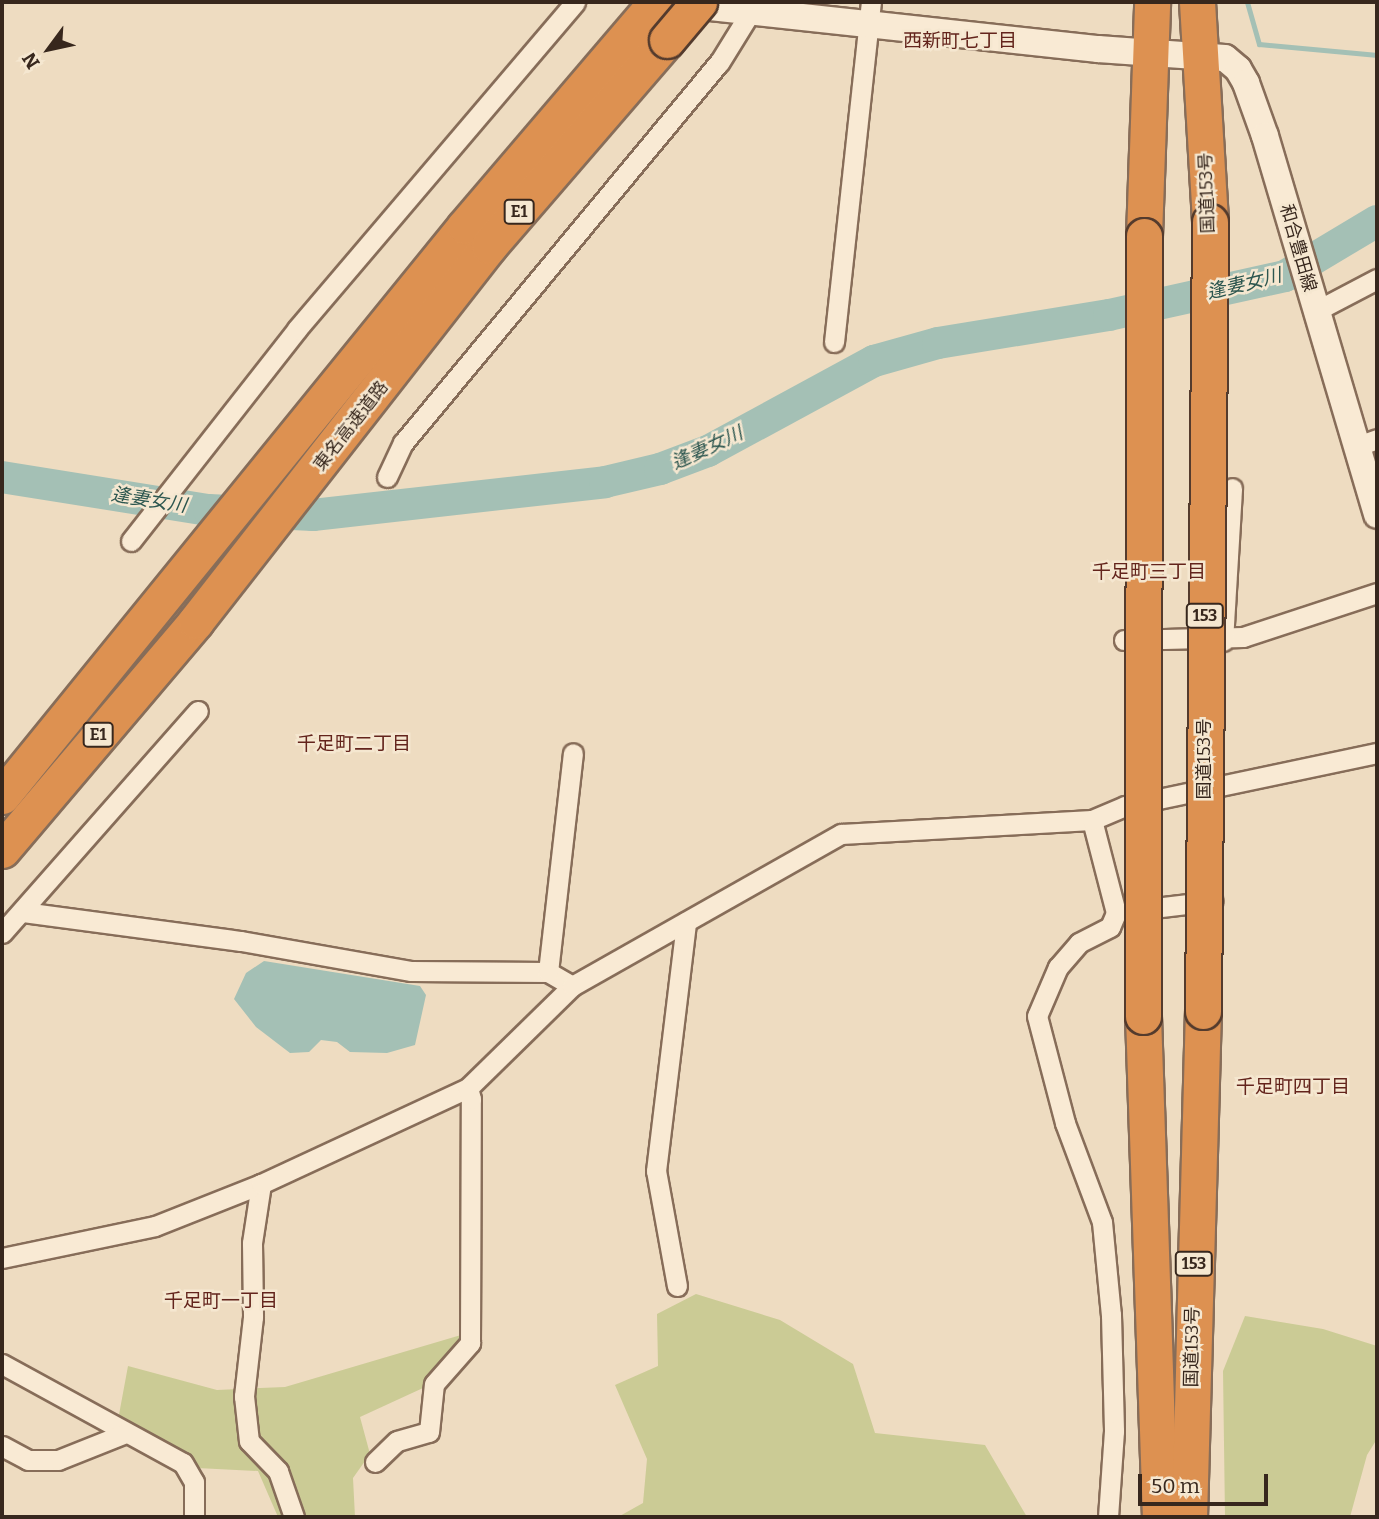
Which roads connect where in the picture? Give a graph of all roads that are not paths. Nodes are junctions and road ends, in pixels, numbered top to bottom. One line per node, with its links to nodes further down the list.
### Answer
1 (575, 2): 18 (street)
2 (656, 2): 26 (highway, 東名高速道路 / E1)
3 (664, 2): 7 (main road, 和合豊田線)
4 (699, 2): 28 (highway, 東名高速道路 / E1, bridge)
5 (1152, 2): 9 (highway, 国道153号 / 153)
6 (1197, 2): 10 (highway, 国道153号 / 153)
7 (753, 6): 8 (main road, 和合豊田線); 15 (street)
8 (870, 11): 9 (main road, 和合豊田線); 13 (street)
9 (1153, 50): 10 (main road, 和合豊田線); 42 (highway, 国道153号 / 153, bridge)
10 (1201, 55): 12 (main road, 和合豊田線); 41 (highway, 国道153号 / 153, bridge)
11 (1377, 279): 12 (street)
12 (1315, 307): 14 (main road, 和合豊田線)
13 (834, 342)
14 (1367, 442): 17 (main road, 和合豊田線)
15 (387, 477)
16 (1232, 488): 20 (street)
17 (1377, 514)
18 (131, 541)
19 (1377, 593): 20 (street)
20 (1223, 637): 21 (street); 25 (street)
21 (1124, 640)
22 (198, 712): 30 (street)
23 (573, 753): 34 (street)
24 (1377, 753): 25 (street)
25 (1222, 785): 27 (street); 29 (street)
26 (2, 796)
27 (1092, 820): 31 (street); 32 (street)
28 (2, 850)
29 (1220, 900): 31 (street); 37 (street)
30 (23, 912): 33 (street); 34 (street)
31 (1116, 913): 49 (street)
32 (686, 922): 35 (street); 40 (street)
33 (4, 927)
34 (548, 972): 35 (street)
35 (572, 986): 36 (street)
36 (468, 1088): 38 (street); 46 (street)
37 (1213, 1177)
38 (261, 1184): 39 (street); 48 (street)
39 (2, 1258)
40 (677, 1286)
41 (1193, 1322): 52 (highway, 国道153号 / 153); 53 (highway)
42 (1154, 1342): 50 (highway); 51 (highway, 国道153号 / 153)
43 (2, 1364): 44 (street)
44 (126, 1433): 45 (street); 47 (street)
45 (2, 1446)
46 (375, 1462)
47 (192, 1517)
48 (293, 1517)
49 (1108, 1517)
50 (1140, 1517)
51 (1160, 1517)
52 (1189, 1517)
53 (1207, 1517)

